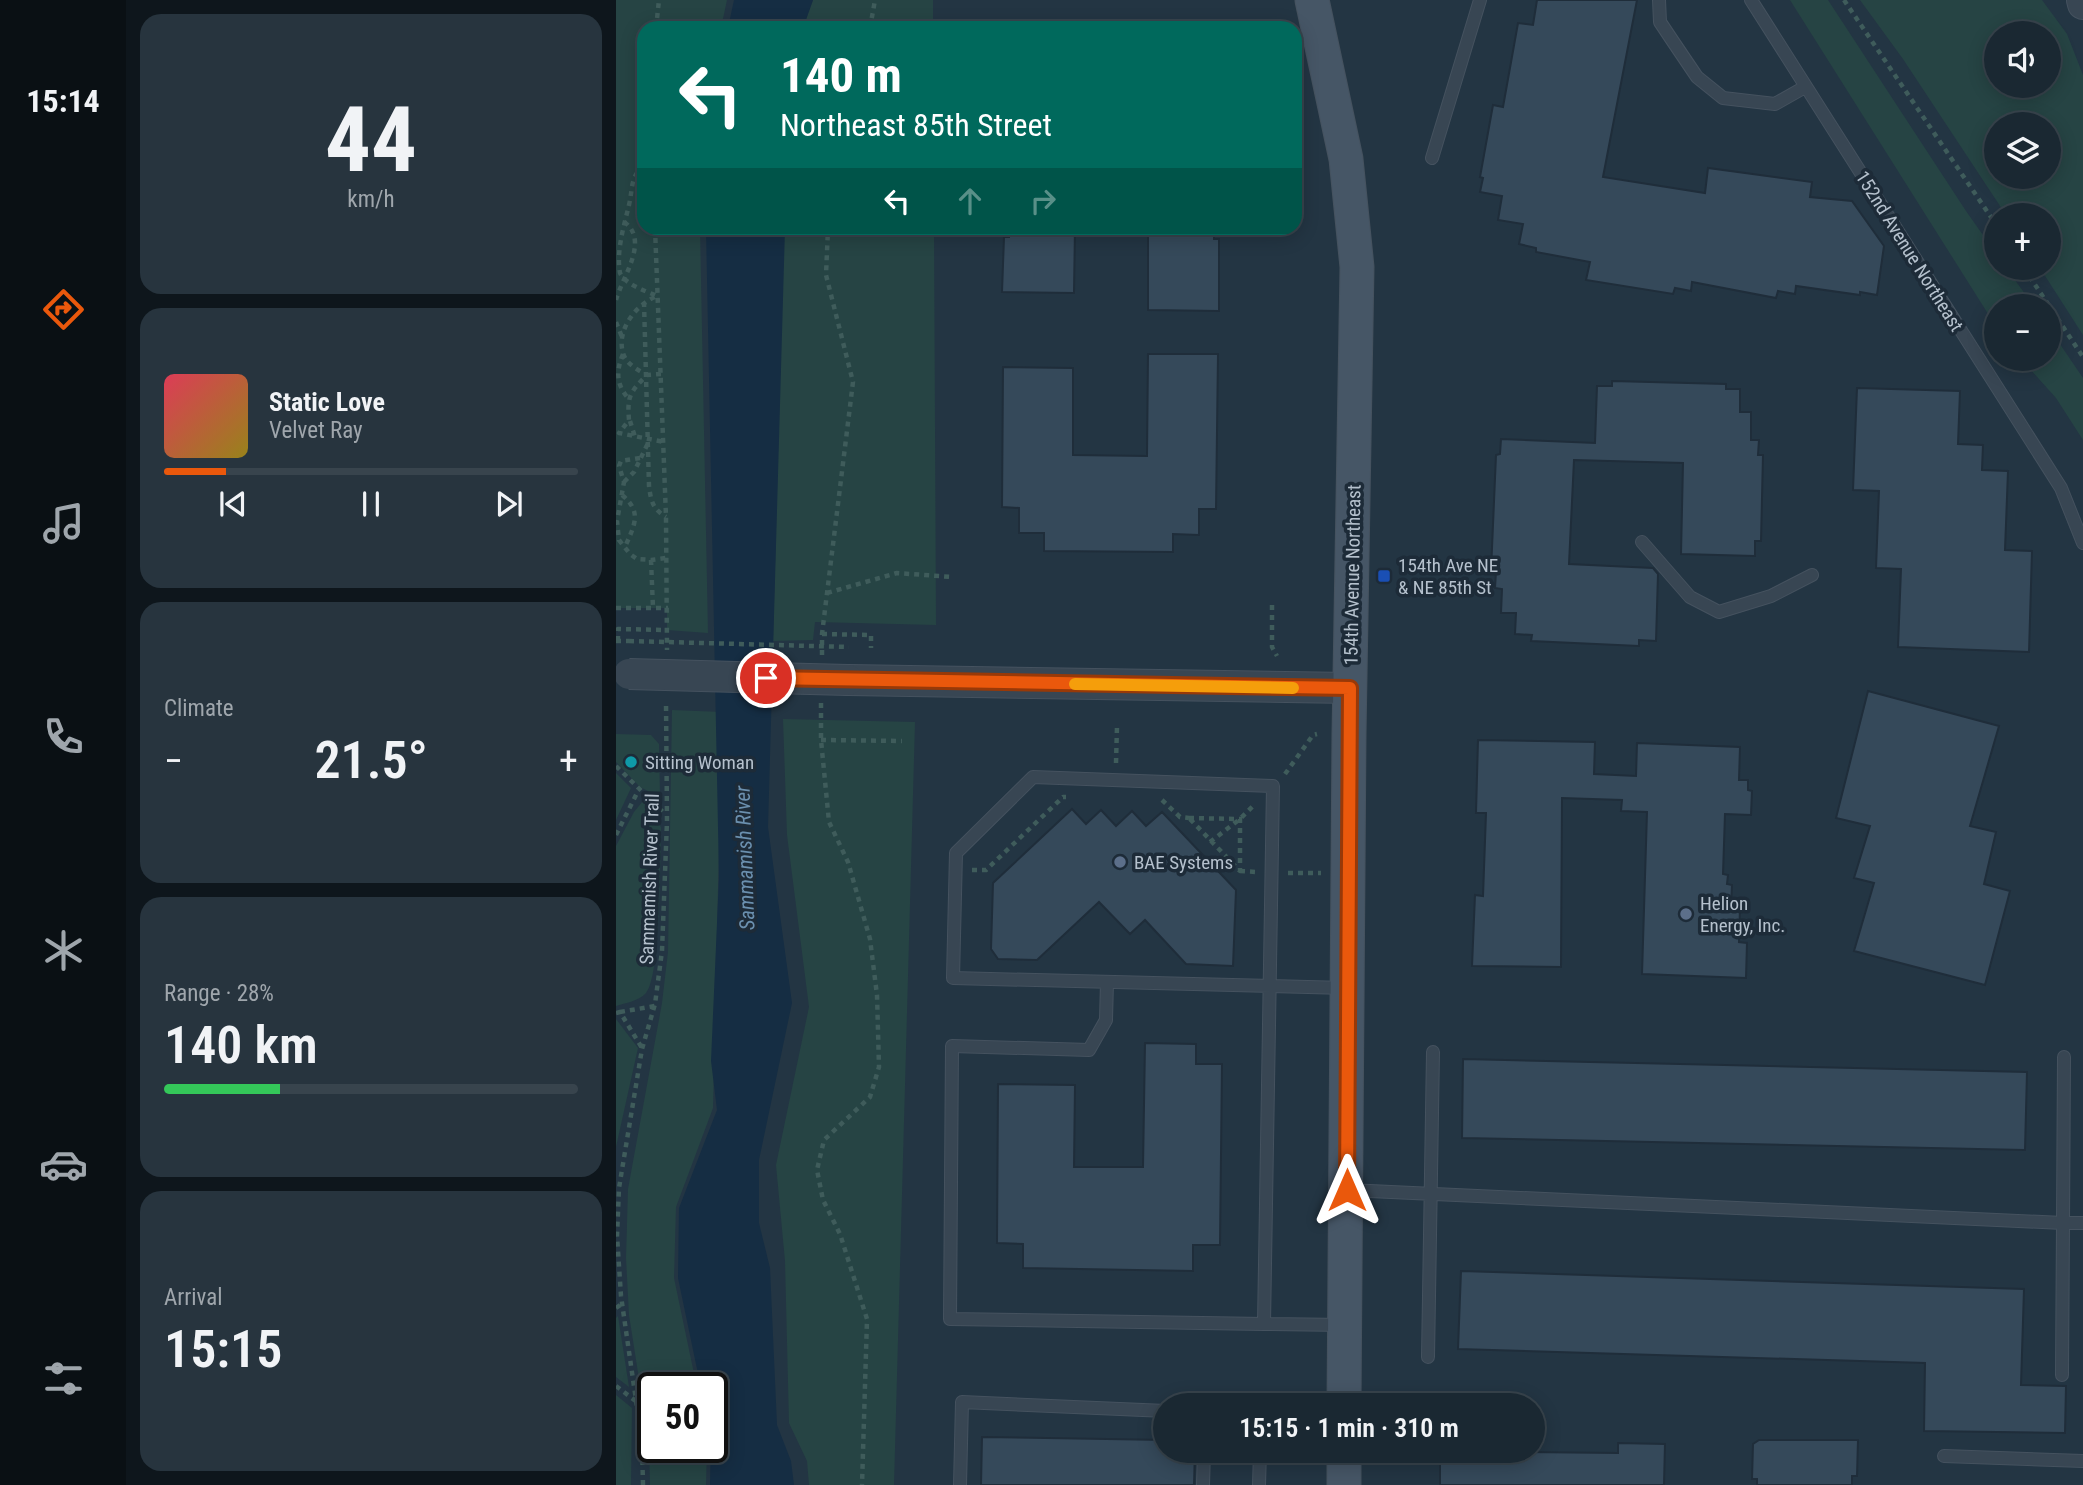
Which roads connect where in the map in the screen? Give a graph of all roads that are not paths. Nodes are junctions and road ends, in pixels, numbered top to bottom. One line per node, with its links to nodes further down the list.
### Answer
1 (1312, 0): 11 (main road, 154th Avenue Northeast)
2 (1480, 0): 6 (lane)
3 (1660, 0): 5 (lane)
4 (1751, 0): 5 (lane, 152nd Avenue Northeast)
5 (1805, 86): 8 (lane, 152nd Avenue Northeast)
6 (1432, 158)
7 (1642, 542): 9 (lane)
8 (2083, 542)
9 (1812, 575)
10 (622, 674): 11 (street, bridge)
11 (1350, 688): 14 (main road, 154th Avenue Northeast)
12 (1107, 982): 13 (lane); 13 (lane); 21 (lane)
13 (1271, 986): 14 (lane); 21 (lane)
14 (1349, 988): 17 (main road, 154th Avenue Northeast)
15 (1433, 1052): 18 (lane)
16 (2064, 1057): 19 (lane)
17 (1347, 1190): 18 (lane); 22 (main road, 154th Avenue Northeast)
18 (1431, 1192): 19 (lane); 23 (lane)
19 (2063, 1223): 20 (lane); 24 (lane)
20 (2083, 1223)
21 (1264, 1324): 22 (lane)
22 (1344, 1325): 25 (main road, 154th Avenue Northeast)
23 (1428, 1357)
24 (2062, 1375)
25 (1344, 1393)
26 (1153, 1410): 32 (lane)
27 (1944, 1456): 28 (lane)
28 (2083, 1461)
29 (1203, 1463): 33 (lane)
30 (1260, 1463): 34 (lane)
31 (1344, 1463): 35 (main road)
32 (960, 1485)
33 (1203, 1485)
34 (1259, 1485)
35 (1343, 1485)

